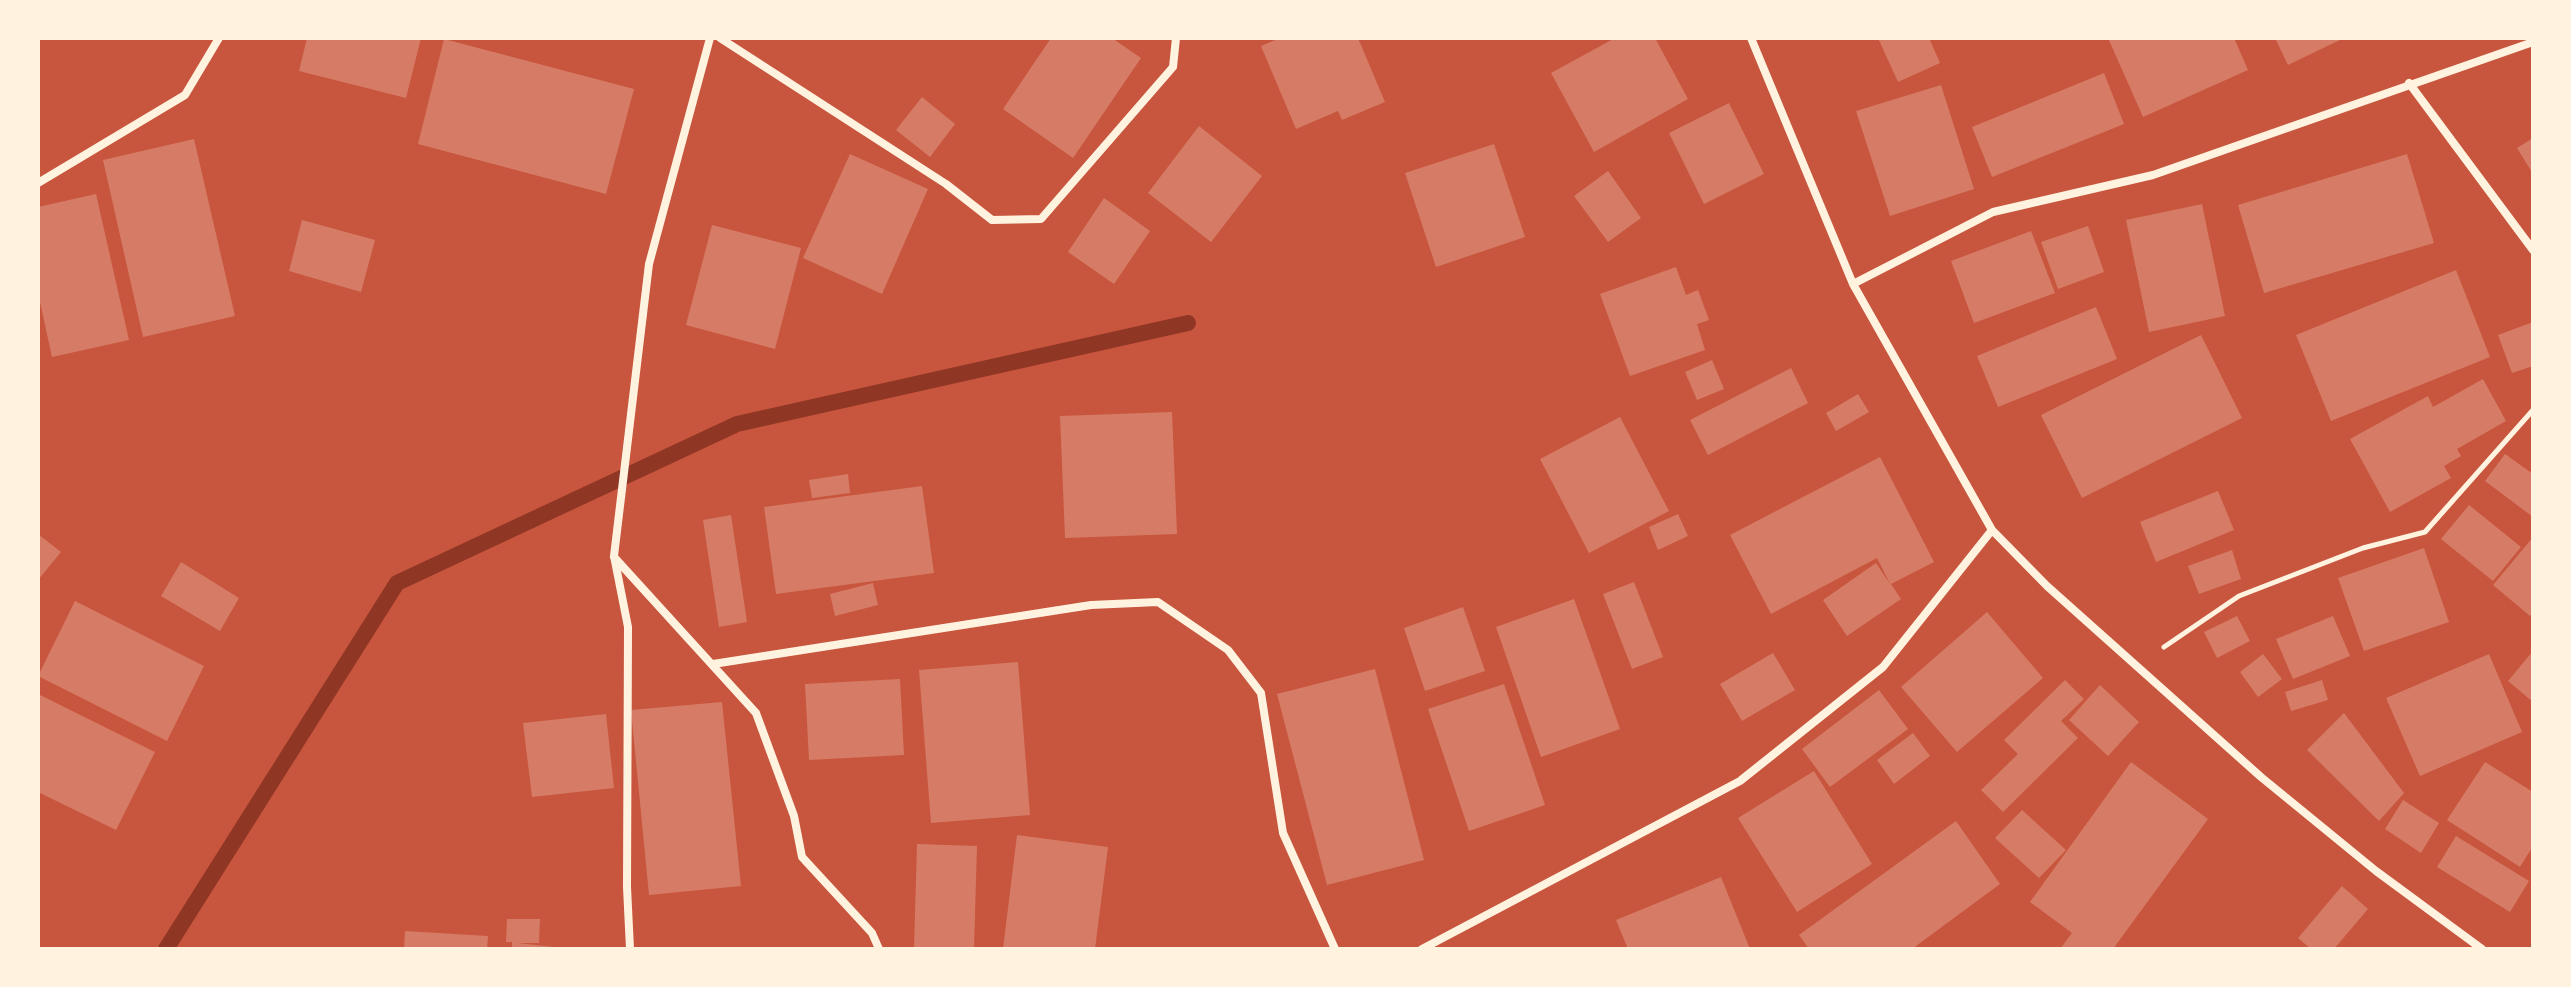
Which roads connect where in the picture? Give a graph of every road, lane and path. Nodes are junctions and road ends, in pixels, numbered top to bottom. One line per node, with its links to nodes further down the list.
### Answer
1 (219, 38): 8 (street)
2 (710, 38): 13 (street)
3 (720, 38): 4 (street)
4 (1176, 38)
5 (1751, 38): 10 (street)
6 (2533, 42): 7 (street)
7 (2409, 83): 9 (street); 10 (street)
8 (38, 183)
9 (2533, 250)
10 (1853, 284): 12 (street)
11 (2533, 410): 15 (path)
12 (1992, 530): 15 (street); 19 (street)
13 (614, 556): 14 (street); 16 (street)
14 (713, 664): 17 (street); 18 (street)
15 (2137, 666): 20 (street)
16 (630, 949)
17 (879, 949)
18 (1335, 949)
19 (1422, 949)
20 (2482, 949)

